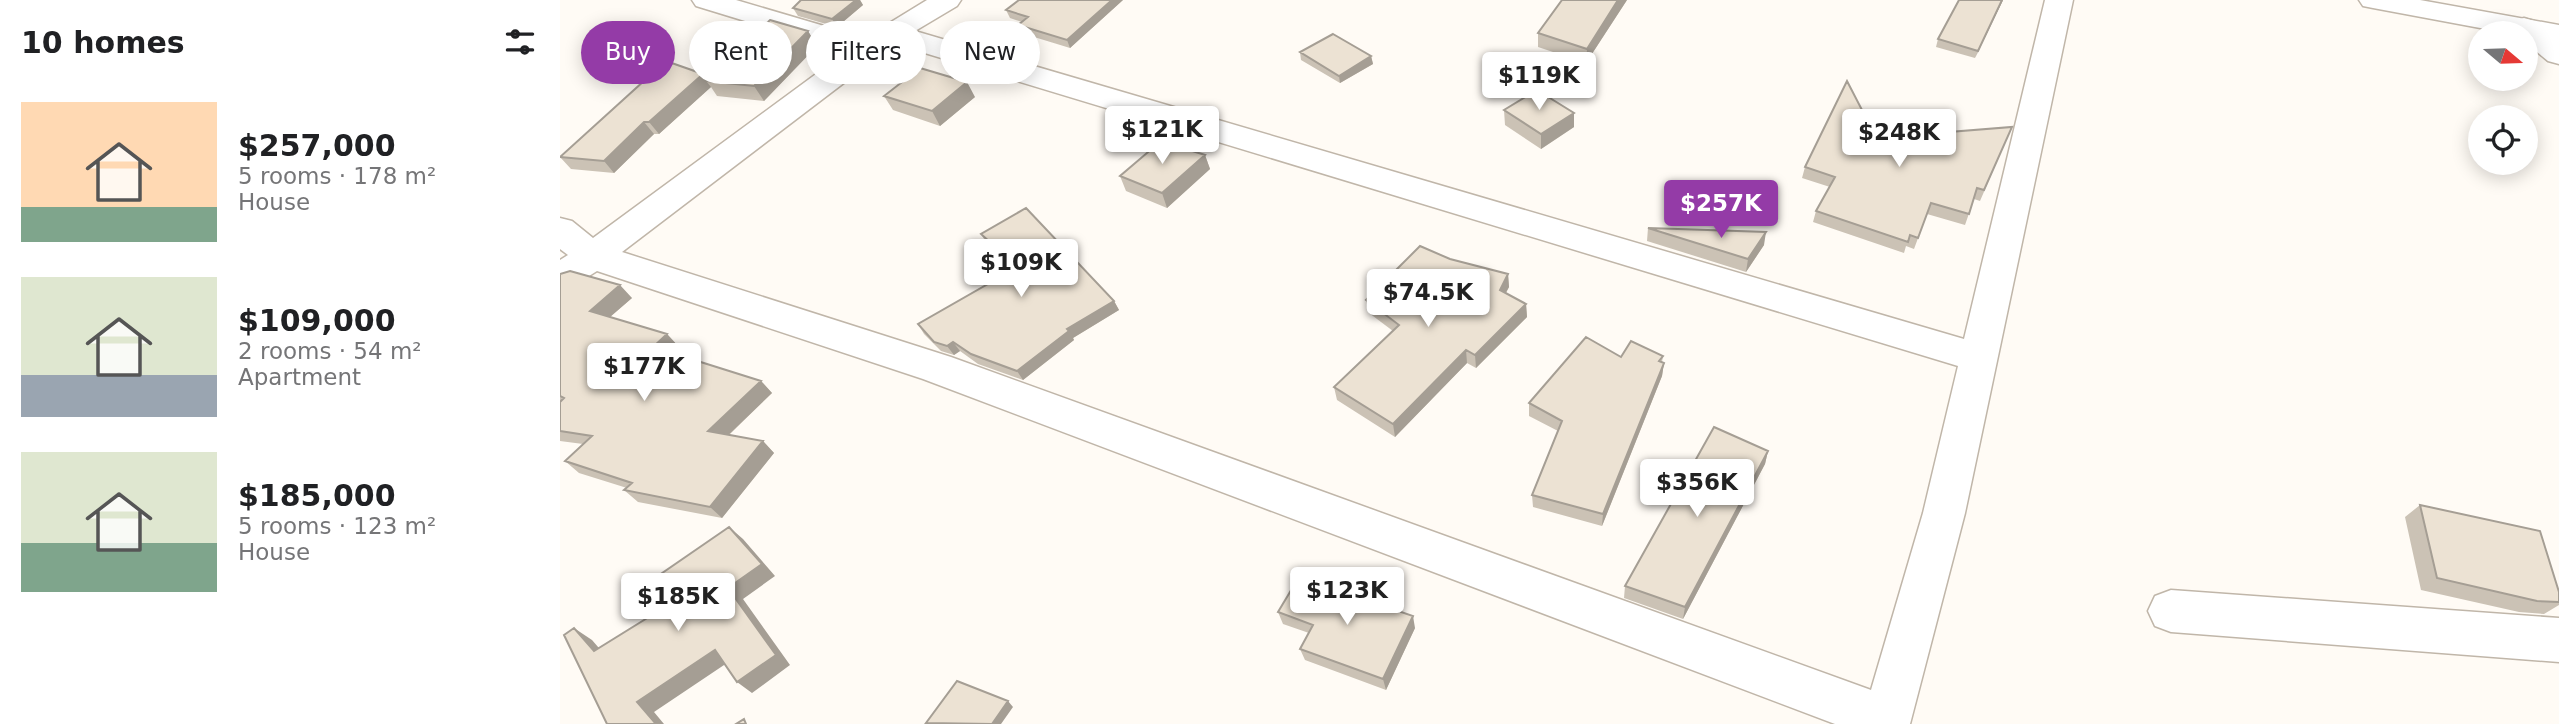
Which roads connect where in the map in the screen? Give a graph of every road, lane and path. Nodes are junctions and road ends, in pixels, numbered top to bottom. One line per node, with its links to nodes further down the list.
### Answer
1 (706, 0): 7 (street)
2 (947, 0): 5 (street)
3 (2059, 0): 16 (street)
4 (2373, 0): 6 (street)
5 (913, 21)
6 (2490, 21)
7 (806, 24)
8 (2538, 30): 9 (street)
9 (2559, 34)
10 (2538, 38): 12 (street)
11 (926, 54): 16 (street)
12 (2559, 55)
13 (822, 84): 15 (street)
14 (560, 230): 15 (street)
15 (577, 266): 19 (street)
16 (1979, 358): 19 (street)
17 (2171, 611): 18 (street)
18 (2559, 640)
19 (1887, 722)

